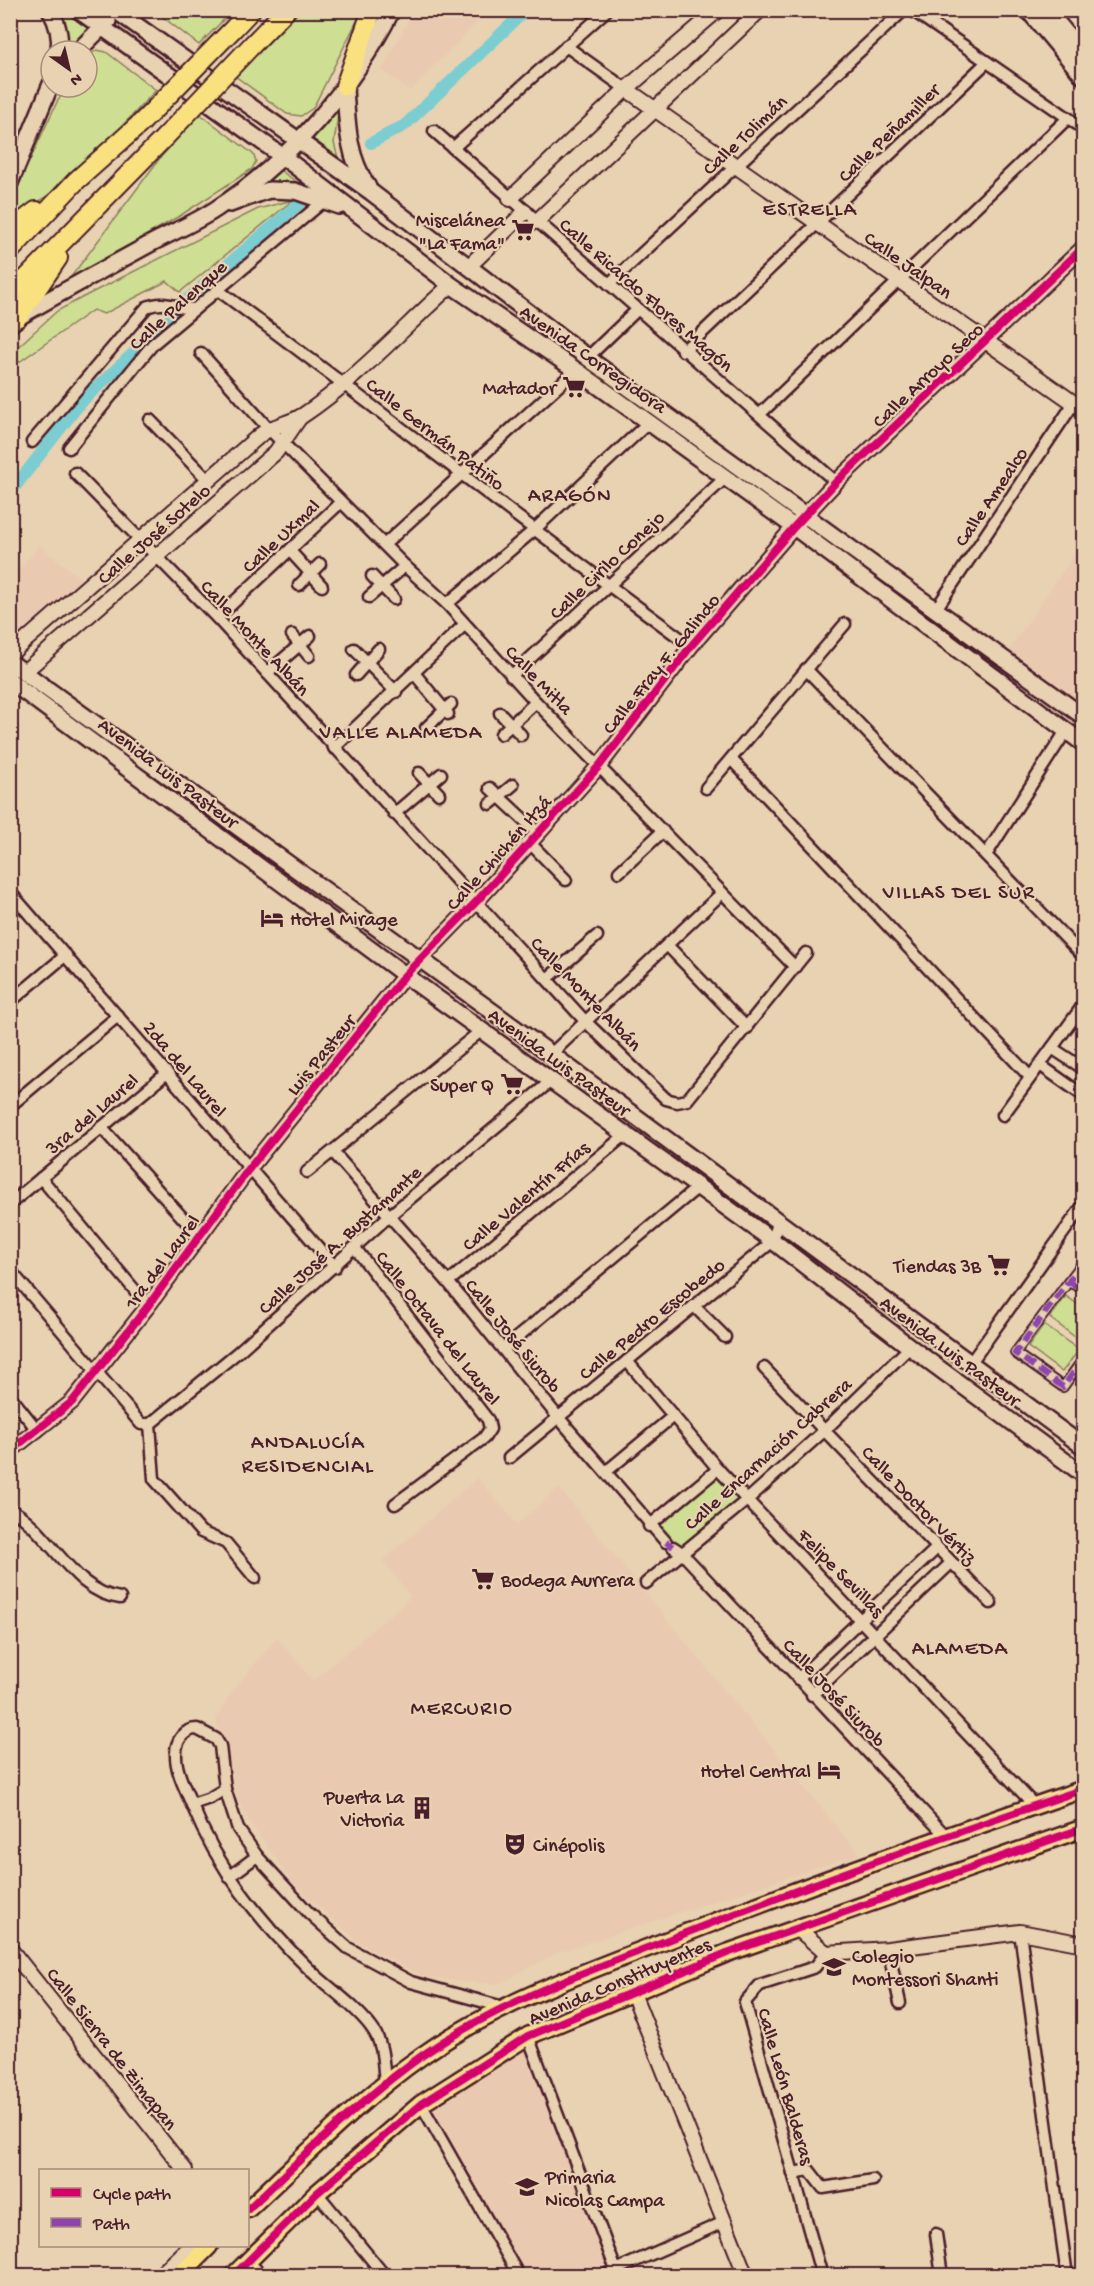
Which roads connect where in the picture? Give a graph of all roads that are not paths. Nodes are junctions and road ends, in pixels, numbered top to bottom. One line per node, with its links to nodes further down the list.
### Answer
1 (50, 10): 16 (main road)
2 (78, 10): 15 (main road, Avenida Corregidora)
3 (251, 10): 33 (highway, bridge)
4 (285, 10): 42 (highway, bridge)
5 (372, 10): 22 (highway)
6 (392, 10): 22 (main road)
7 (607, 10): 18 (street)
8 (718, 10): 23 (street)
9 (760, 10): 25 (street)
10 (904, 10): 32 (street, Calle Tolimán)
11 (912, 10): 20 (street)
12 (1029, 10): 21 (main road)
13 (1047, 10): 19 (main road)
14 (116, 11): 15 (main road); 29 (main road, Avenida Corregidora)
15 (102, 28): 17 (main road); 31 (main road, Avenida Corregidora)
16 (59, 39)
17 (91, 39)
18 (566, 46): 23 (street, Calle Jalpan); 30 (street)
19 (1083, 55)
20 (987, 62): 26 (street); 43 (street, Calle Peñamiller)
21 (1083, 77)
22 (345, 86): 29 (main road); 35 (main road)
23 (626, 89): 25 (street, Calle Jalpan); 36 (street)
24 (45, 99): 34 (main road)
25 (655, 109): 32 (street, Calle Jalpan); 41 (street)
26 (1068, 118): 27 (street); 48 (street)
27 (1083, 129)
28 (434, 131): 30 (street, Calle Ricardo Flores Magón)
29 (300, 141): 31 (main road); 35 (main road, Avenida Corregidora)
30 (453, 148): 36 (street, Calle Ricardo Flores Magón)
31 (282, 156): 38 (main road); 39 (main road, Avenida Corregidora)
32 (735, 167): 43 (street, Calle Jalpan); 49 (street, Calle Tolimán)
33 (76, 182): 44 (highway); 46 (highway)
34 (10, 183)
35 (371, 192): 47 (main road, Avenida Corregidora)
36 (510, 199): 40 (street, Calle Ricardo Flores Magón)
37 (324, 201): 38 (main road); 39 (main road); 51 (street, Calle Palenque)
38 (216, 209): 55 (main road)
39 (352, 212): 50 (main road, Avenida Corregidora)
40 (525, 212): 41 (street, Calle Ricardo Flores Magón); 47 (street)
41 (536, 222): 49 (street, Calle Ricardo Flores Magón)
42 (81, 224): 52 (highway); 55 (highway)
43 (817, 224): 48 (street, Calle Jalpan); 57 (street, Calle Peñamiller)
44 (10, 231)
45 (1083, 247): 56 (street, Calle Arroyo Seco)
46 (10, 251)
47 (468, 267): 59 (main road, Avenida Corregidora)
48 (898, 282): 56 (street, Calle Jalpan); 63 (street)
49 (609, 284): 54 (street, Calle Ricardo Flores Magón)
50 (451, 285): 60 (main road, Avenida Corregidora); 61 (street, Calle José Sotelo)
51 (218, 290): 53 (street, Calle Palenque); 61 (street, Calle Germán Patiño)
52 (10, 295)
53 (191, 309): 68 (street); 70 (street, Calle Palenque)
54 (637, 310): 57 (street, Calle Ricardo Flores Magón); 59 (street)
55 (14, 321)
56 (987, 341): 62 (street, Calle Jalpan); 75 (street, Calle Arroyo Seco)
57 (683, 351): 63 (street, Calle Ricardo Flores Magón)
58 (201, 353): 67 (street, Calle Mitla)
59 (587, 358): 77 (main road, Avenida Corregidora)
60 (576, 370): 66 (main road, Avenida Corregidora); 72 (street)
61 (343, 384): 64 (street, Calle José Sotelo); 72 (street, Calle Germán Patiño)
62 (1079, 406): 95 (street, Calle Amealco)
63 (760, 414): 75 (street, Calle Ricardo Flores Magón)
64 (300, 417): 67 (street, Calle José Sotelo); 69 (street, Calle José Sotelo)
65 (150, 420): 74 (street)
66 (649, 422): 73 (main road, Avenida Corregidora); 79 (street)
67 (268, 428): 69 (street, Calle Mitla); 74 (street, Calle José Sotelo)
68 (32, 442)
69 (284, 443): 76 (street, Calle Mitla); 83 (street, Calle José Sotelo)
70 (69, 448)
71 (75, 473): 80 (street, Calle Monte Albán)
72 (461, 474): 79 (street, Calle Germán Patiño); 81 (street)
73 (725, 478): 78 (main road, Avenida Corregidora); 91 (street, Calle Cirilo Conejo)
74 (208, 480): 80 (street, Calle José Sotelo)
75 (836, 482): 77 (street, Calle Arroyo Seco)
76 (341, 502): 81 (street, Calle Mitla); 82 (street, Calle Uxmal)
77 (807, 515): 78 (street, Calle Arroyo Seco); 95 (main road, Avenida Corregidora)
78 (794, 527): 102 (street, Calle Fray F. Galindo); 121 (main road, Avenida Corregidora)
79 (533, 531): 91 (street, Calle Germán Patiño); 94 (street)
80 (139, 541): 83 (street, Calle Monte Albán); 105 (street, Calle José Sotelo)
81 (385, 544): 85 (street, Calle Mitla)
82 (290, 551): 86 (street); 96 (street, Calle Uxmal)
83 (154, 556): 96 (street, Calle Monte Albán); 114 (street, Calle José Sotelo)
84 (320, 564): 86 (street)
85 (405, 566): 90 (street); 94 (street, Calle Mitla)
86 (310, 574): 88 (street); 89 (street)
87 (372, 576): 90 (street)
88 (299, 585)
89 (322, 586)
90 (381, 586): 92 (street); 93 (street)
91 (608, 586): 102 (street, Calle Germán Patiño); 113 (street, Calle Cirilo Conejo)
92 (369, 597)
93 (394, 599)
94 (447, 604): 98 (street, Calle Mitla)
95 (936, 609): 117 (main road, Avenida Corregidora)
96 (217, 618): 111 (street, Calle Monte Albán)
97 (845, 624): 109 (street)
98 (465, 626): 110 (street); 113 (street, Calle Mitla)
99 (292, 635): 101 (street)
100 (310, 636): 101 (street)
101 (300, 645): 106 (street); 111 (street)
102 (691, 646): 127 (street, Calle Fray F. Galindo)
103 (354, 649): 107 (street)
104 (379, 649): 107 (street)
105 (10, 654)
106 (309, 656)
107 (367, 661): 112 (street); 115 (street)
108 (10, 662): 114 (main road, Avenida Luis Pasteur)
109 (806, 669): 126 (street); 140 (street)
110 (414, 673): 115 (street); 120 (street)
111 (267, 674): 125 (street, Calle Monte Albán)
112 (356, 675)
113 (511, 676): 116 (street, Calle Mitla)
114 (16, 683): 151 (main road, Avenida Luis Pasteur); 153 (main road, Avenida Luis Pasteur)
115 (396, 692): 125 (street)
116 (536, 702): 119 (street); 127 (street, Calle Mitla)
117 (1081, 711)
118 (500, 713): 119 (street)
119 (511, 724): 122 (street); 123 (street)
120 (426, 728)
121 (1066, 731): 124 (main road, Avenida Corregidora); 140 (street)
122 (501, 734)
123 (521, 735)
124 (1083, 744)
125 (334, 748): 137 (street, Calle Monte Albán)
126 (731, 759): 133 (street); 166 (street)
127 (600, 765): 138 (street, Calle Mitla); 139 (street, Calle Chichén Itzá)
128 (420, 773): 130 (street)
129 (441, 774): 130 (street)
130 (429, 783): 134 (street); 137 (street)
131 (513, 785): 135 (street)
132 (490, 788): 135 (street)
133 (706, 788)
134 (439, 794)
135 (500, 797): 136 (street); 139 (street)
136 (490, 804)
137 (394, 814): 145 (street, Calle Monte Albán)
138 (663, 831): 141 (street); 143 (street, Calle Mitla)
139 (534, 838): 142 (street); 145 (street, Calle Chichén Itzá)
140 (986, 855): 150 (street)
141 (619, 872)
142 (566, 880)
143 (722, 893): 147 (street); 152 (street, Calle Mitla)
144 (11, 894): 149 (street, 2da del Laurel)
145 (477, 901): 151 (street, Calle Chichén Itzá); 154 (street, Calle Monte Albán)
146 (597, 936): 154 (street)
147 (667, 945): 158 (street); 159 (street)
148 (806, 952): 152 (street)
149 (66, 955): 155 (street); 157 (street, 2da del Laurel)
150 (1083, 957)
151 (421, 961): 153 (street, Luis Pasteur); 162 (main road, Avenida Luis Pasteur)
152 (795, 967): 159 (street)
153 (405, 975): 160 (main road, Avenida Luis Pasteur); 174 (street, Luis Pasteur)
154 (547, 979): 158 (street, Calle Monte Albán)
155 (10, 1002)
156 (1083, 1004): 161 (street)
157 (118, 1016): 165 (street, 2da del Laurel); 169 (street)
158 (585, 1021): 159 (street, Calle Monte Albán); 162 (street)
159 (747, 1028)
160 (482, 1030): 167 (main road, Avenida Luis Pasteur); 173 (street)
161 (1052, 1048): 163 (street); 164 (street)
162 (551, 1054): 181 (main road, Avenida Luis Pasteur)
163 (1040, 1065): 166 (street); 168 (street)
164 (1083, 1069)
165 (167, 1073): 171 (street, 3ra del Laurel); 174 (street, 2da del Laurel)
166 (1030, 1077): 170 (street)
167 (551, 1081): 172 (main road, Avenida Luis Pasteur); 180 (street, Calle José A. Bustamante)
168 (1083, 1096)
169 (10, 1106)
170 (1003, 1115)
171 (101, 1127): 176 (street, 3ra del Laurel); 182 (street)
172 (625, 1135): 177 (main road, Avenida Luis Pasteur); 189 (street, Calle Valentín Frías)
173 (333, 1152): 175 (street); 180 (street, Calle José Siurob)
174 (248, 1170): 182 (street, 1ra del Laurel); 186 (street, 2da del Laurel)
175 (307, 1172)
176 (41, 1178): 178 (street, 3ra del Laurel); 193 (street)
177 (697, 1188): 183 (main road, Avenida Luis Pasteur); 197 (street)
178 (10, 1204)
179 (1083, 1204): 200 (street)
180 (389, 1216): 184 (street, Calle José A. Bustamante); 189 (street, Calle José Siurob)
181 (778, 1222): 183 (street); 188 (main road, Avenida Luis Pasteur)
182 (200, 1238): 193 (street, 1ra del Laurel)
183 (773, 1240): 191 (main road, Avenida Luis Pasteur); 194 (street, Calle Pedro Escobedo)
184 (355, 1248): 186 (street, Calle José A. Bustamante); 216 (street, Calle Octava del Laurel)
185 (1083, 1261): 190 (street)
186 (335, 1268): 206 (street, Calle José A. Bustamante)
187 (10, 1270): 202 (street)
188 (843, 1271): 191 (main road); 200 (main road, Avenida Luis Pasteur)
189 (448, 1282): 197 (street, Calle José Siurob)
190 (1068, 1282): 192 (street); 198 (street)
191 (831, 1284): 196 (main road, Avenida Luis Pasteur)
192 (1081, 1290)
193 (148, 1305): 202 (street, 1ra del Laurel)
194 (694, 1306): 195 (street); 199 (street, Calle Pedro Escobedo)
195 (725, 1337)
196 (910, 1347): 207 (street, Calle Encarnación Cabrera); 214 (main road, Avenida Luis Pasteur)
197 (502, 1349): 204 (street, Calle José Siurob)
198 (1083, 1358)
199 (627, 1361): 204 (street, Calle Pedro Escobedo); 205 (street, Felipe Sevillas)
200 (969, 1365): 209 (main road, Avenida Luis Pasteur)
201 (764, 1368): 207 (street, Calle Doctor Vértiz)
202 (98, 1371): 206 (street); 208 (street, 1ra del Laurel)
203 (10, 1396): 208 (street)
204 (558, 1417): 211 (street, Calle Pedro Escobedo); 213 (street, Calle José Siurob)
205 (672, 1417): 212 (street, Felipe Sevillas); 213 (street)
206 (150, 1424): 222 (street)
207 (825, 1430): 215 (street, Calle Encarnación Cabrera); 220 (street, Calle Doctor Vértiz)
208 (38, 1431): 210 (street, 1ra del Laurel)
209 (1083, 1447)
210 (10, 1451)
211 (509, 1458)
212 (718, 1469): 215 (street, Felipe Sevillas); 218 (street, Calle Encarnación Cabrera)
213 (607, 1471): 218 (street, Calle José Siurob)
214 (1083, 1475)
215 (747, 1500): 219 (street, Calle Encarnación Cabrera); 226 (street, Felipe Sevillas)
216 (395, 1504)
217 (10, 1509): 224 (street)
218 (650, 1526): 219 (street, Calle José Siurob)
219 (674, 1548): 223 (street, Calle Encarnación Cabrera); 228 (street, Calle José Siurob)
220 (937, 1548): 221 (street, Calle Doctor Vértiz); 226 (street)
221 (951, 1563): 225 (street, Calle Doctor Vértiz); 227 (street)
222 (255, 1578)
223 (646, 1583)
224 (120, 1598)
225 (991, 1603)
226 (862, 1619): 227 (street, Felipe Sevillas); 228 (street)
227 (876, 1634): 229 (street); 233 (street, Felipe Sevillas)
228 (798, 1679): 229 (street, Calle José Siurob)
229 (813, 1695): 235 (street, Calle José Siurob)
230 (225, 1789): 232 (street); 232 (street); 236 (street)
231 (1083, 1789): 233 (main road, Avenida Constituyentes)
232 (192, 1804): 237 (street)
233 (1035, 1806): 235 (main road, Avenida Constituyentes)
234 (1083, 1828): 238 (main road, Avenida Constituyentes)
235 (945, 1835): 246 (main road, Avenida Constituyentes)
236 (257, 1856): 237 (street); 246 (street)
237 (229, 1877): 248 (street)
238 (798, 1929): 243 (street); 244 (main road, Avenida Constituyentes)
239 (1020, 1932): 240 (street); 242 (street); 271 (street)
240 (1083, 1944)
241 (10, 1949): 250 (street, Calle Sierra de Zimapan)
242 (888, 1949): 243 (street); 245 (street)
243 (826, 1953): 251 (street, Calle León Balderas)
244 (633, 1993): 247 (main road, Avenida Constituyentes); 255 (street)
245 (900, 2003)
246 (503, 2007): 248 (main road, Avenida Constituyentes)
247 (528, 2036): 249 (main road, Avenida Constituyentes); 260 (street)
248 (385, 2084): 254 (main road, Avenida Constituyentes)
249 (421, 2104): 253 (main road, Avenida Constituyentes); 266 (street)
250 (184, 2169)
251 (793, 2173): 252 (street); 269 (street, Calle León Balderas)
252 (873, 2180)
253 (317, 2193): 259 (main road, Avenida Constituyentes); 265 (street)
254 (249, 2208)
255 (724, 2222): 260 (street); 268 (street)
256 (936, 2234): 270 (street)
257 (190, 2247): 261 (street)
258 (208, 2247): 262 (main road)
259 (248, 2261): 263 (main road, Avenida Constituyentes); 264 (street)
260 (616, 2270): 267 (street)
261 (159, 2276)
262 (179, 2276)
263 (233, 2276)
264 (262, 2276)
265 (385, 2276)
266 (519, 2276)
267 (602, 2276)
268 (746, 2276)
269 (822, 2276)
270 (942, 2276)
271 (1067, 2276)

